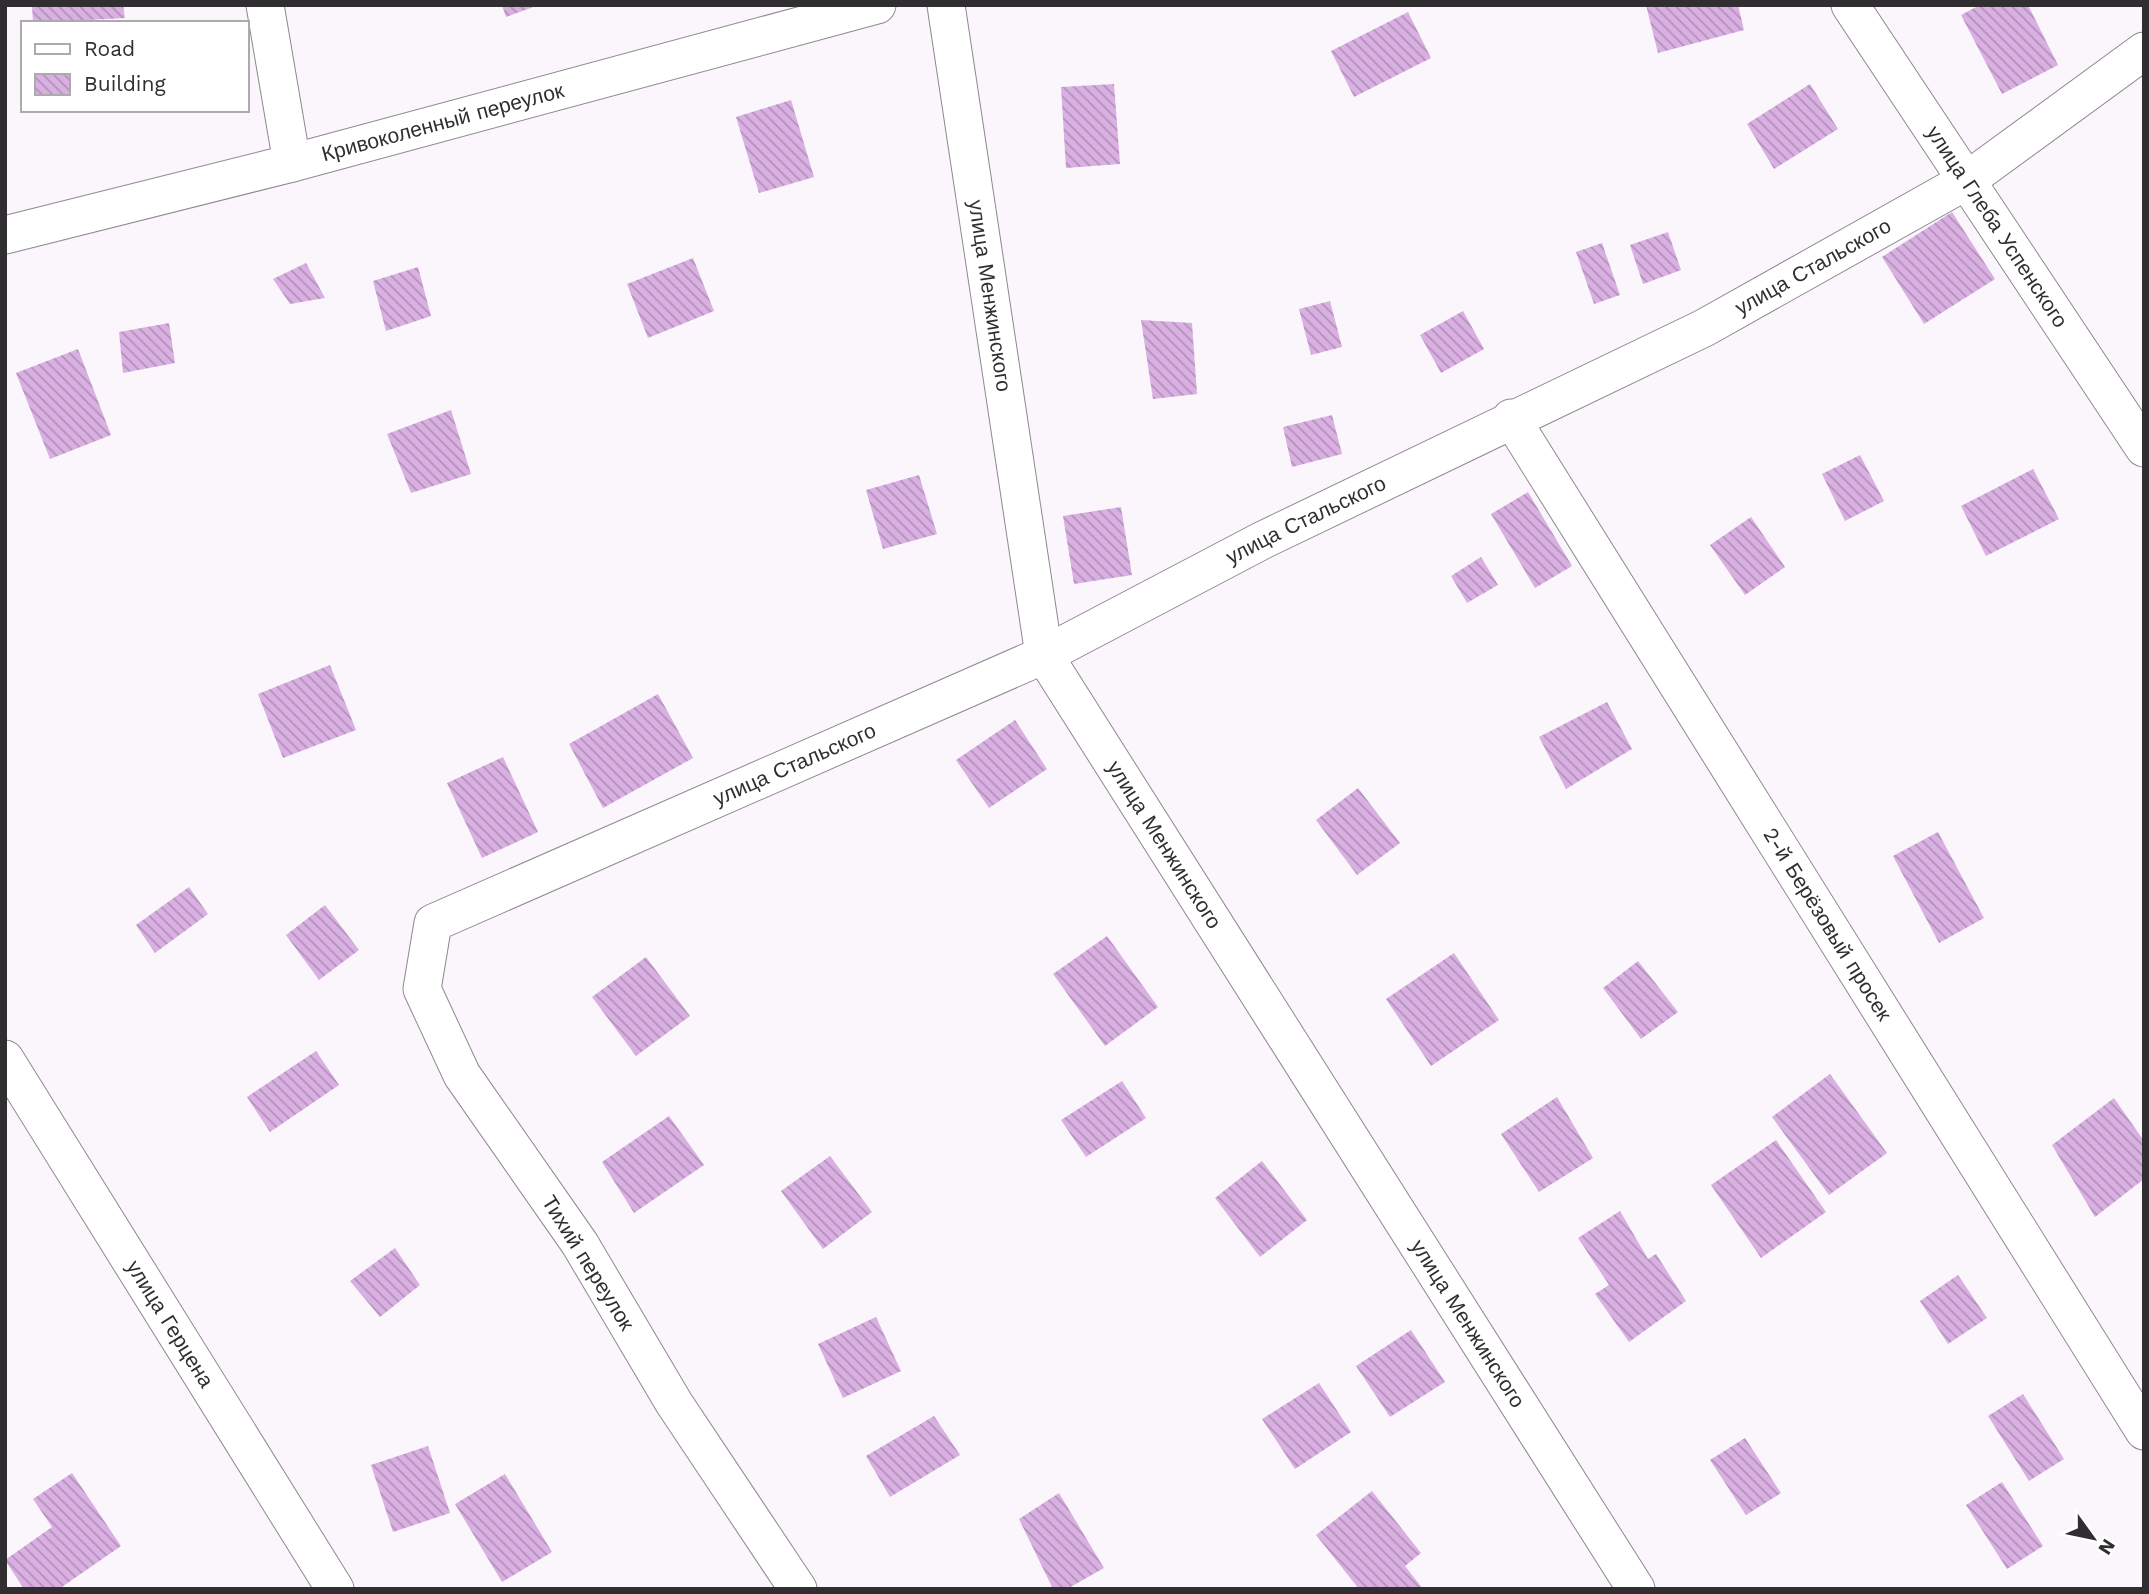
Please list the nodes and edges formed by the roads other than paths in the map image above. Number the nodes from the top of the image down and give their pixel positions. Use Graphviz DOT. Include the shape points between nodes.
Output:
graph roads {
  1 [pos="265,5"];
  2 [pos="877,5"];
  3 [pos="946,5"];
  4 [pos="1850,5"];
  5 [pos="2144,51"];
  6 [pos="292,163"];
  7 [pos="1966,181"];
  8 [pos="5,235"];
  9 [pos="1511,418"];
  10 [pos="2144,448"];
  11 [pos="1044,655"];
  12 [pos="433,923"];
  13 [pos="5,1059"];
  14 [pos="2144,1431"];
  15 [pos="335,1589"];
  16 [pos="798,1589"];
  17 [pos="1636,1589"];
  1 -- 6 [label="street"];
  2 -- 6 [label="street, Кривоколенный переулок"];
  3 -- 11 [label="street, улица Менжинского"];
  4 -- 7 [label="street, улица Глеба Успенского"];
  5 -- 7 [label="street, улица Стальского"];
  6 -- 8 [label="street, Кривоколенный переулок"];
  7 -- 9 [label="street, улица Стальского" via="1704,328"];
  7 -- 10 [label="street, улица Глеба Успенского"];
  9 -- 11 [label="street, улица Стальского"];
  9 -- 14 [label="street, 2-й Берёзовый просек"];
  11 -- 12 [label="street, улица Стальского"];
  11 -- 17 [label="street, улица Менжинского"];
  12 -- 16 [label="street, Тихий переулок" via="422,989 462,1075 580,1244 674,1404"];
  13 -- 15 [label="street, улица Герцена"];
}
